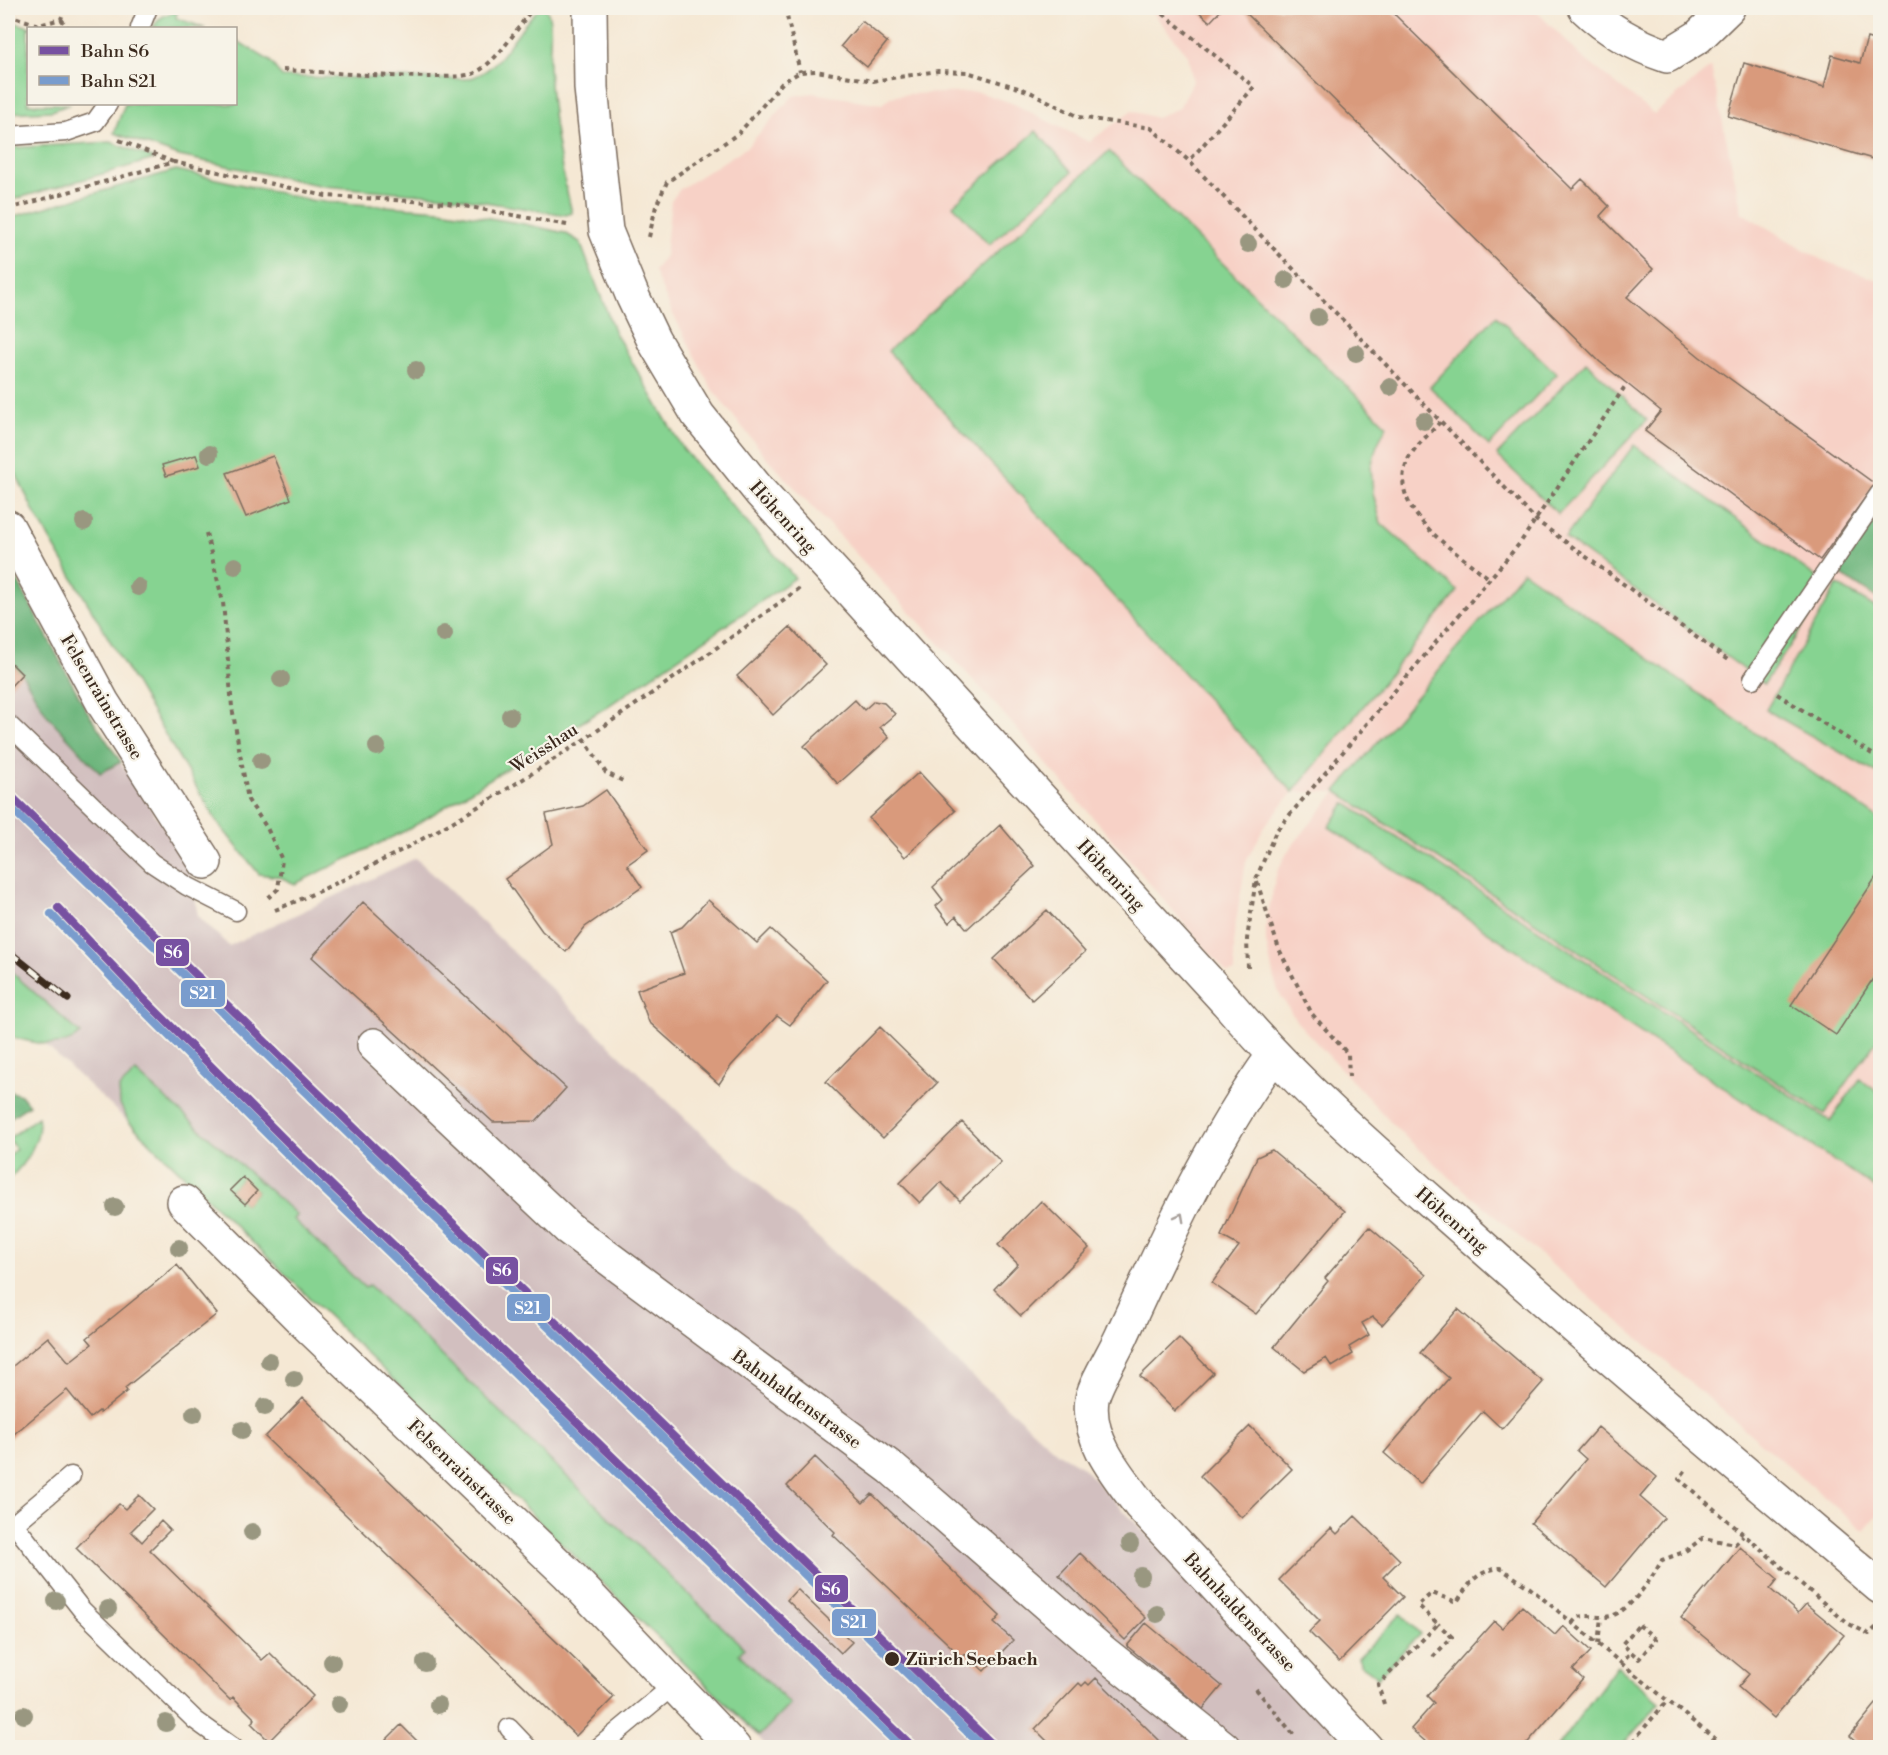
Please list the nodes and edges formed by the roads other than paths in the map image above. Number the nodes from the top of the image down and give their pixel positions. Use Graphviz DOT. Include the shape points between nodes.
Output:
graph roads {
  1 [pos="148,8"];
  2 [pos="590,8"];
  3 [pos="1585,8"];
  4 [pos="1728,8"];
  5 [pos="140,27"];
  6 [pos="107,105"];
  7 [pos="8,136"];
  8 [pos="1881,492"];
  9 [pos="8,527"];
  10 [pos="1753,679"];
  11 [pos="8,724"];
  12 [pos="205,862"];
  13 [pos="236,911"];
  14 [pos="374,1045"];
  15 [pos="1273,1056"];
  16 [pos="184,1202"];
  17 [pos="71,1476"];
  18 [pos="1881,1587"];
  19 [pos="675,1685"];
  20 [pos="509,1728"];
  21 [pos="234,1748"];
  22 [pos="528,1748"];
  23 [pos="598,1748"];
  24 [pos="734,1748"];
  25 [pos="1224,1748"];
  26 [pos="1366,1748"];
  1 -- 5 [label="lane"];
  2 -- 15 [label="street, Höhenring" via="591,88 606,231 654,341 699,415 759,492"];
  3 -- 4 [label="street" via="1601,24 1637,46 1667,56 1698,37"];
  6 -- 7 [label="lane" via="95,122 66,132"];
  8 -- 10 [label="lane"];
  9 -- 12 [label="street, Felsenrainstrasse" via="103,703"];
  11 -- 13 [label="lane" via="152,863"];
  14 -- 25 [label="street, Bahnhaldenstrasse" via="568,1228 891,1468 1103,1652"];
  15 -- 18 [label="street, Höhenring" via="1326,1109 1576,1329"];
  26 -- 15 [label="street, Bahnhaldenstrasse, one-way" via="1140,1505 1110,1466 1094,1428 1092,1399 1152,1269 1247,1091"];
  16 -- 19 [label="street, Felsenrainstrasse" via="568,1574"];
  17 -- 21 [label="lane" via="14,1524 82,1610 195,1720"];
  19 -- 23 [label="lane"];
  19 -- 24 [label="street, Felsenrainstrasse"];
  20 -- 22 [label="lane"];
}
